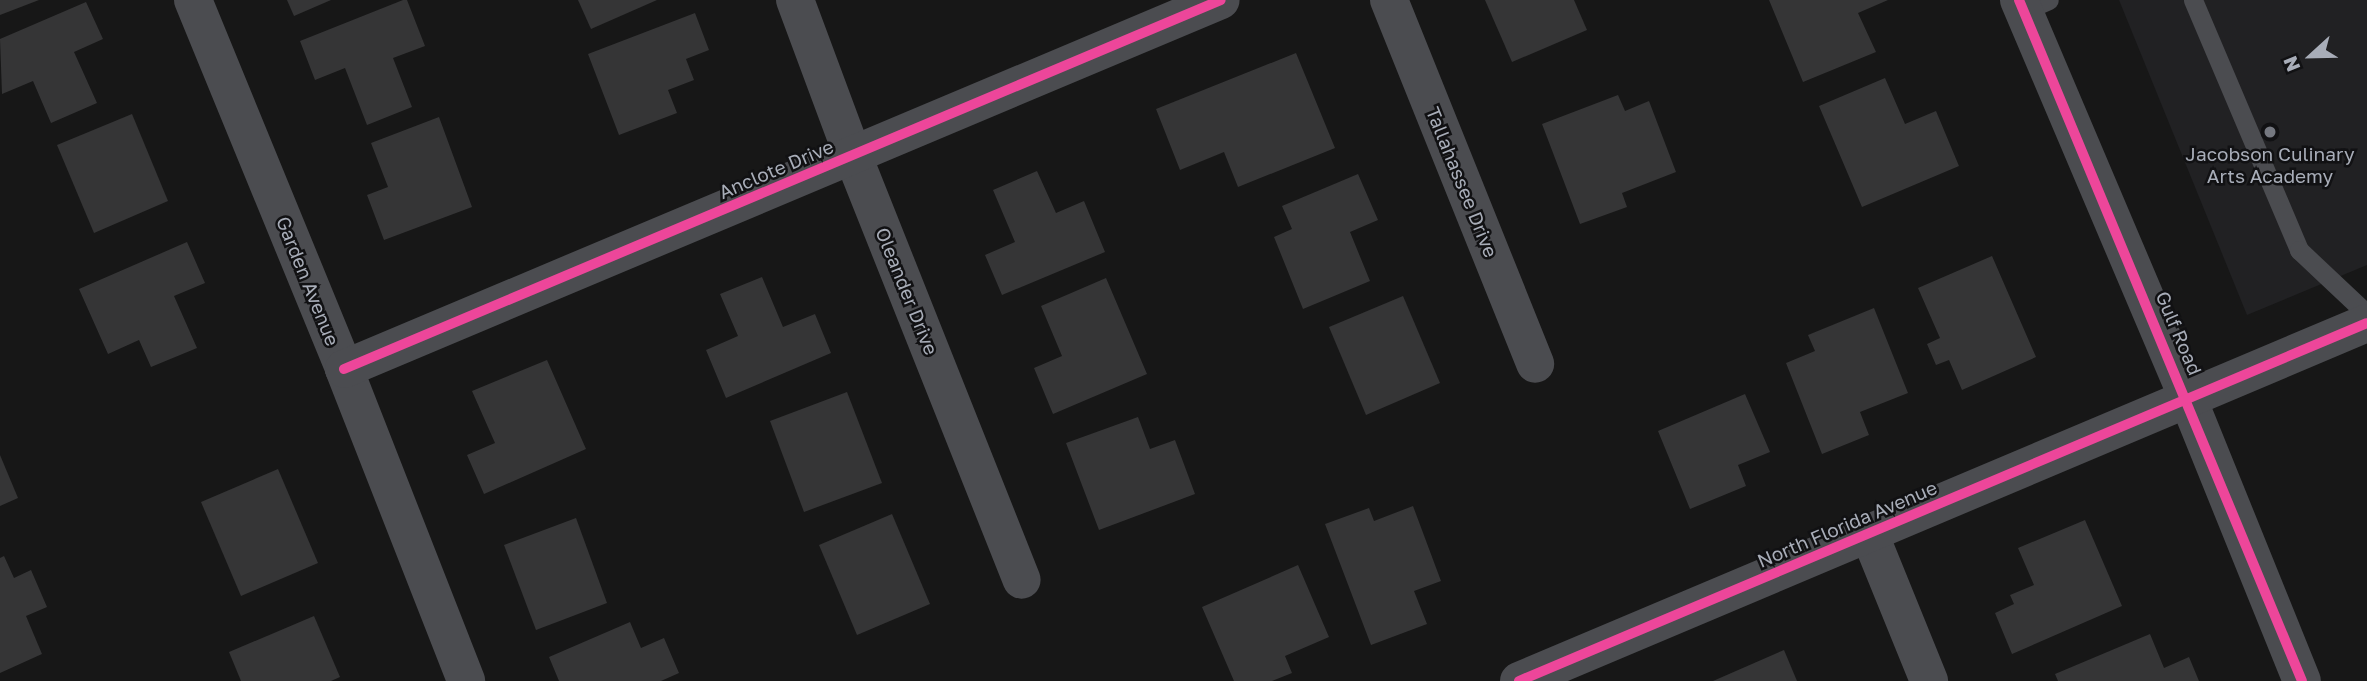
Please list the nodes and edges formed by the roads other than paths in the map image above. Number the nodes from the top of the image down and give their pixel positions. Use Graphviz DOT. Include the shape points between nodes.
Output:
graph roads {
  1 [pos="193,0"];
  2 [pos="795,0"];
  3 [pos="1221,0"];
  4 [pos="1389,0"];
  5 [pos="2193,0"];
  6 [pos="2031,4"];
  7 [pos="853,156"];
  8 [pos="2367,314"];
  9 [pos="2367,323"];
  10 [pos="1535,364"];
  11 [pos="344,369"];
  12 [pos="2188,399"];
  13 [pos="1869,533"];
  14 [pos="1022,580"];
  15 [pos="466,681"];
  16 [pos="1519,681"];
  17 [pos="1929,681"];
  18 [pos="2302,681"];
  1 -- 11 [label="street, Garden Avenue"];
  2 -- 7 [label="street, Oleander Drive"];
  3 -- 7 [label="street, Anclote Drive"];
  4 -- 10 [label="street, Tallahassee Drive"];
  5 -- 8 [label="lane" via="2299,250"];
  6 -- 12 [label="street, Gulf Road"];
  7 -- 11 [label="street, Anclote Drive"];
  7 -- 14 [label="street, Oleander Drive"];
  9 -- 12 [label="street, North Florida Avenue"];
  11 -- 15 [label="street, Garden Avenue"];
  12 -- 13 [label="street, North Florida Avenue"];
  12 -- 18 [label="street, Gulf Road"];
  13 -- 16 [label="street, North Florida Avenue"];
  13 -- 17 [label="street"];
}
